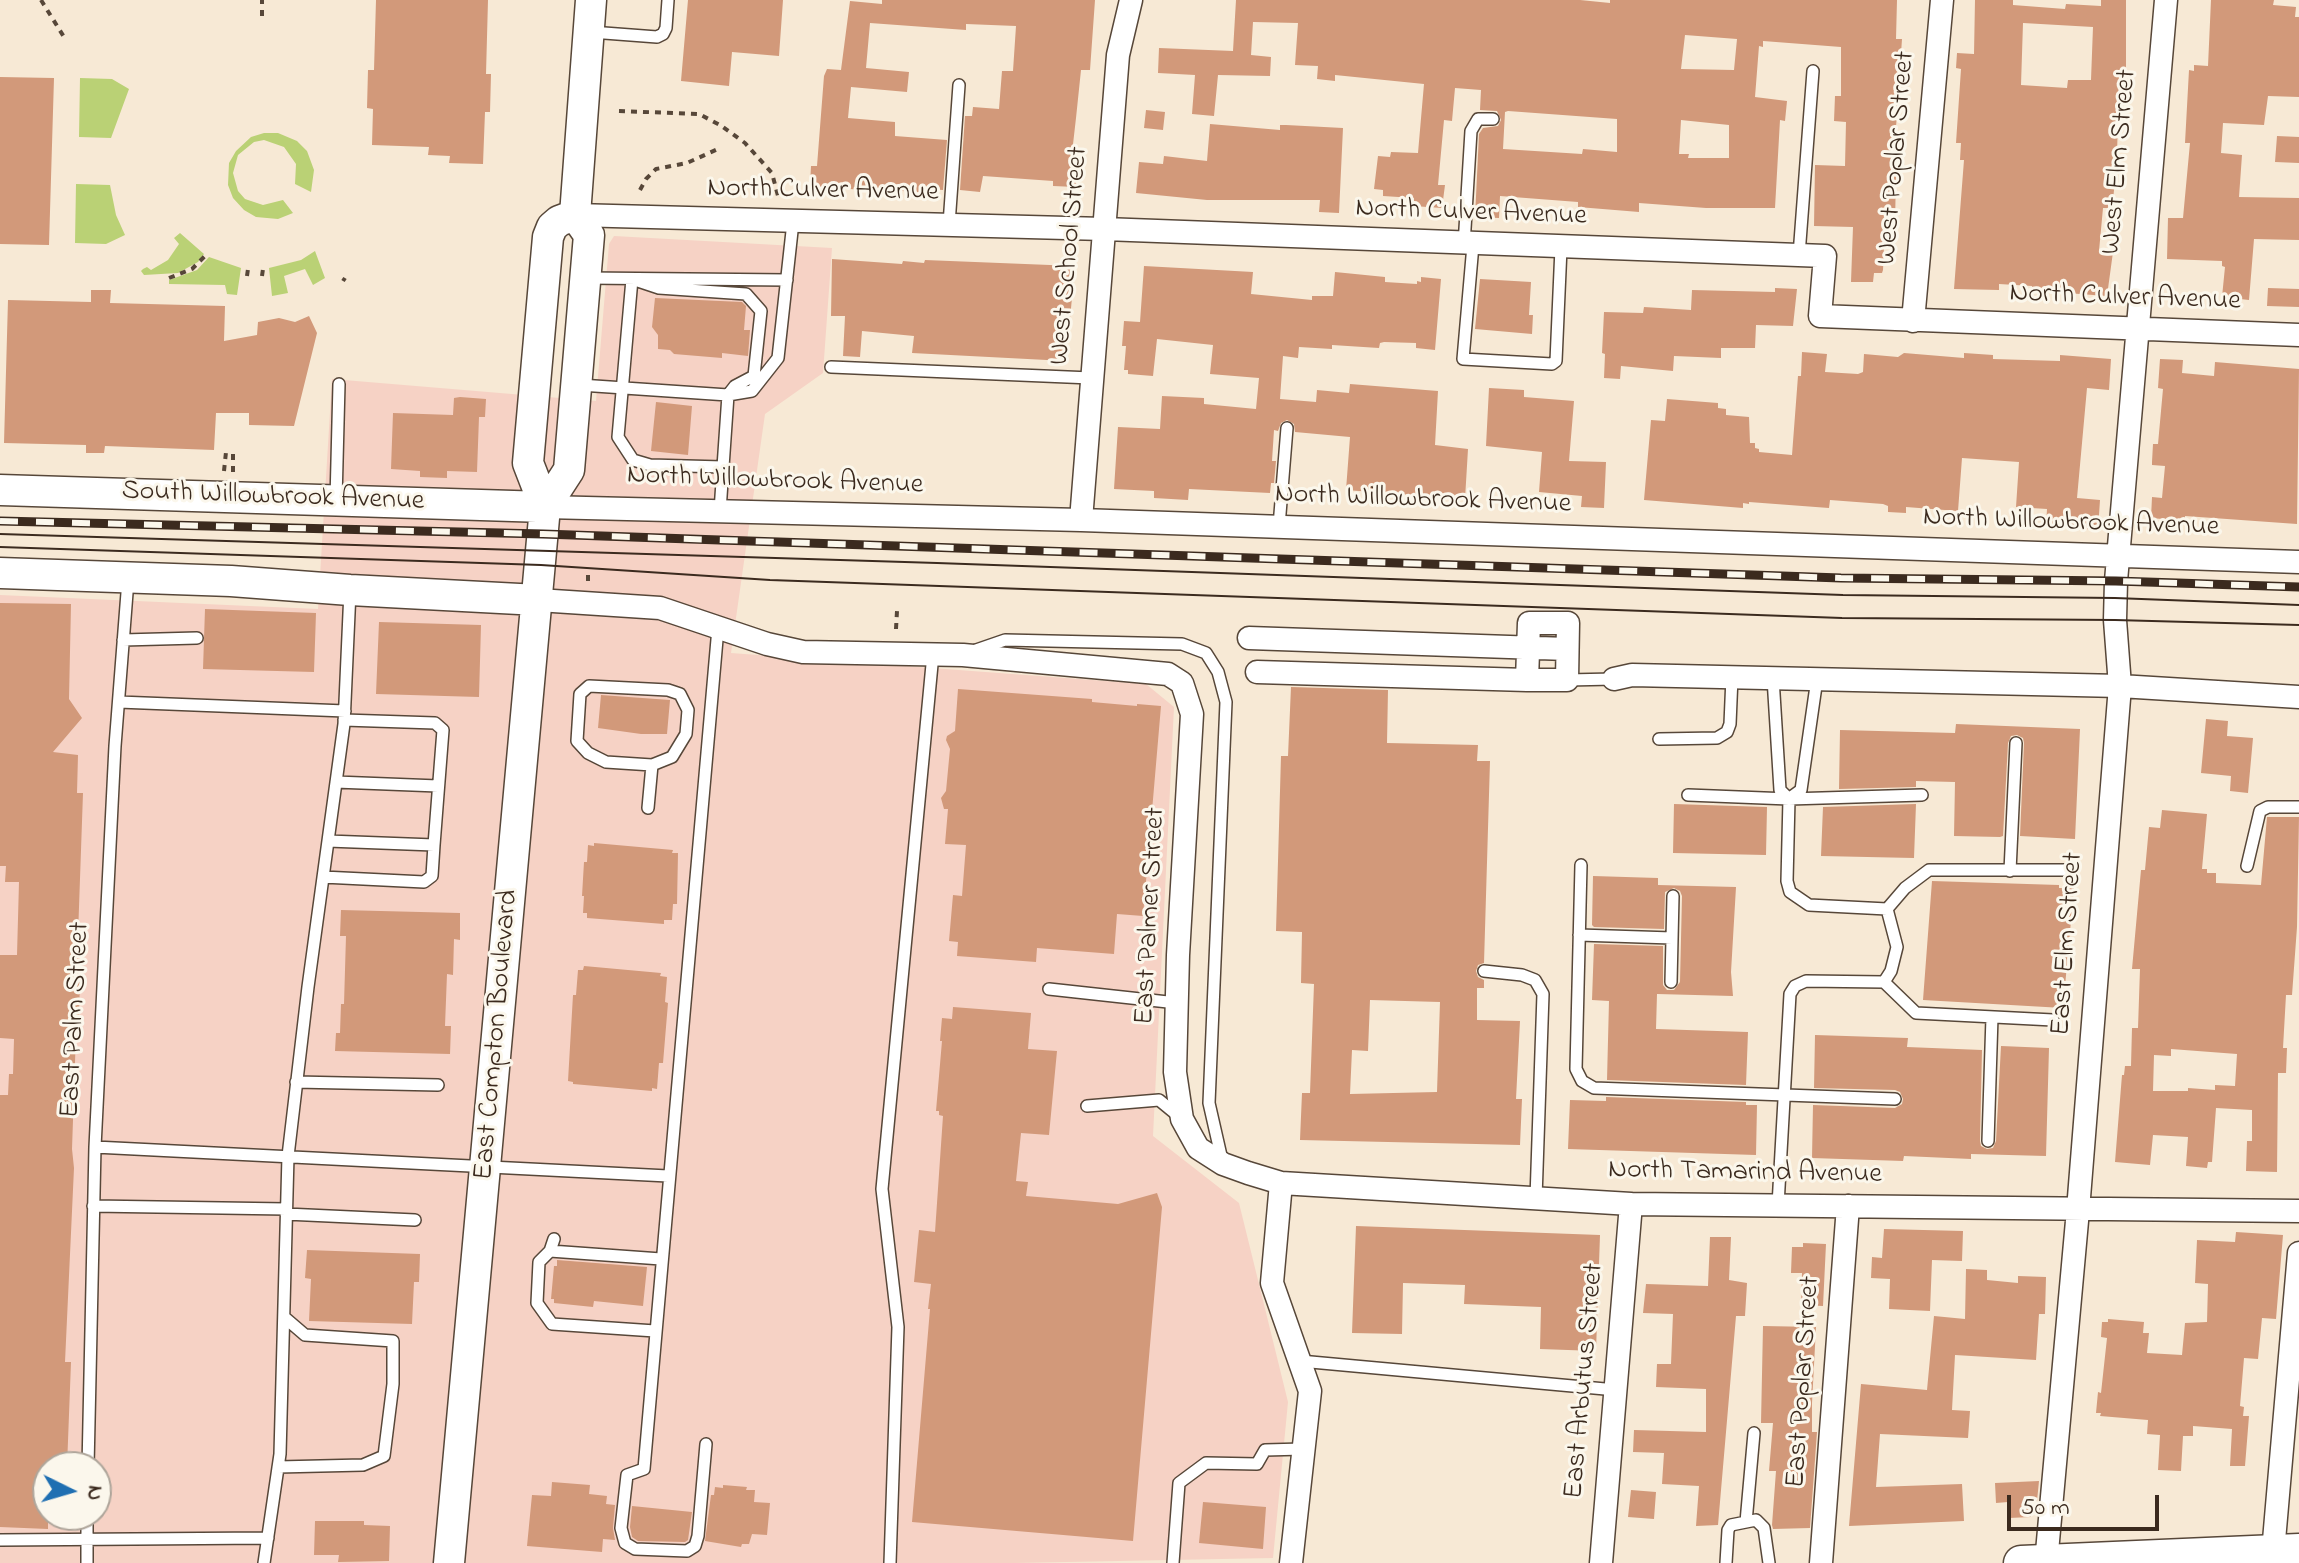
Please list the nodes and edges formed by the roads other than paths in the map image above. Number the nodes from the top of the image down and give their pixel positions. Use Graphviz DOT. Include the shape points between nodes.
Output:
graph roads {
  1 [pos="591,0"];
  2 [pos="668,0"];
  3 [pos="1131,0"];
  4 [pos="1942,0"];
  5 [pos="2166,0"];
  6 [pos="589,31"];
  7 [pos="1813,71"];
  8 [pos="959,85"];
  9 [pos="1493,119"];
  10 [pos="575,215"];
  11 [pos="793,222"];
  12 [pos="949,224"];
  13 [pos="1104,229"];
  14 [pos="1469,245"];
  15 [pos="1561,248"];
  16 [pos="1799,255"];
  17 [pos="586,278"];
  18 [pos="632,279"];
  19 [pos="787,280"];
  20 [pos="1913,321"];
  21 [pos="2136,330"];
  22 [pos="2299,335"];
  23 [pos="831,367"];
  24 [pos="1091,378"];
  25 [pos="339,384"];
  26 [pos="577,385"];
  27 [pos="622,388"];
  28 [pos="728,395"];
  29 [pos="1287,428"];
  30 [pos="723,467"];
  31 [pos="0,490"];
  32 [pos="336,500"];
  33 [pos="545,507"];
  34 [pos="720,511"];
  35 [pos="1081,520"];
  36 [pos="1279,526"];
  37 [pos="2118,555"];
  38 [pos="2299,562"];
  39 [pos="0,573"];
  40 [pos="128,576"];
  41 [pos="350,590"];
  42 [pos="538,600"];
  43 [pos="718,628"];
  44 [pos="197,638"];
  45 [pos="1249,638"];
  46 [pos="123,640"];
  47 [pos="1528,648"];
  48 [pos="933,654"];
  49 [pos="963,655"];
  50 [pos="1257,672"];
  51 [pos="1732,677"];
  52 [pos="1773,678"];
  53 [pos="1614,679"];
  54 [pos="1817,679"];
  55 [pos="1527,680"];
  56 [pos="1567,680"];
  57 [pos="2120,686"];
  58 [pos="2299,697"];
  59 [pos="119,702"];
  60 [pos="344,716"];
  61 [pos="1659,739"];
  62 [pos="2016,743"];
  63 [pos="652,765"];
  64 [pos="336,782"];
  65 [pos="438,786"];
  66 [pos="1688,795"];
  67 [pos="1922,795"];
  68 [pos="1789,799"];
  69 [pos="2299,807"];
  70 [pos="648,808"];
  71 [pos="328,841"];
  72 [pos="434,845"];
  73 [pos="1581,865"];
  74 [pos="2247,866"];
  75 [pos="2069,870"];
  76 [pos="2010,871"];
  77 [pos="323,877"];
  78 [pos="1673,896"];
  79 [pos="1887,909"];
  80 [pos="1579,935"];
  81 [pos="1672,938"];
  82 [pos="1484,971"];
  83 [pos="1671,982"];
  84 [pos="1884,982"];
  85 [pos="1049,989"];
  86 [pos="1177,1003"];
  87 [pos="1992,1017"];
  88 [pos="2053,1020"];
  89 [pos="296,1082"];
  90 [pos="438,1085"];
  91 [pos="1783,1094"];
  92 [pos="1895,1099"];
  93 [pos="1087,1106"];
  94 [pos="1182,1119"];
  95 [pos="1988,1141"];
  96 [pos="95,1147"];
  97 [pos="1198,1148"];
  98 [pos="288,1156"];
  99 [pos="1223,1164"];
  100 [pos="487,1165"];
  101 [pos="668,1176"];
  102 [pos="1281,1183"];
  103 [pos="1536,1198"];
  104 [pos="1631,1204"];
  105 [pos="1778,1205"];
  106 [pos="93,1206"];
  107 [pos="1848,1206"];
  108 [pos="2078,1210"];
  109 [pos="286,1211"];
  110 [pos="2299,1211"];
  111 [pos="415,1220"];
  112 [pos="2299,1253"];
  113 [pos="661,1259"];
  114 [pos="284,1317"];
  115 [pos="655,1331"];
  116 [pos="1299,1361"];
  117 [pos="1616,1390"];
  118 [pos="1754,1433"];
  119 [pos="706,1444"];
  120 [pos="1303,1449"];
  121 [pos="88,1451"];
  122 [pos="278,1467"];
  123 [pos="1746,1522"];
  124 [pos="87,1531"];
  125 [pos="268,1538"];
  126 [pos="0,1540"];
  127 [pos="87,1541"];
  128 [pos="2286,1551"];
  129 [pos="87,1563"];
  130 [pos="264,1563"];
  131 [pos="449,1563"];
  132 [pos="890,1563"];
  133 [pos="1173,1563"];
  134 [pos="1291,1563"];
  135 [pos="1601,1563"];
  136 [pos="1726,1563"];
  137 [pos="1769,1563"];
  138 [pos="1821,1563"];
  139 [pos="2038,1563"];
  1 -- 6 [label="main road"];
  2 -- 6 [label="lane" via="666,28 657,37"];
  3 -- 13 [label="street, West School Street" via="1118,55"];
  4 -- 20 [label="street, West Poplar Street"];
  5 -- 21 [label="street, West Elm Street"];
  6 -- 10 [label="main road"];
  7 -- 16 [label="lane"];
  8 -- 12 [label="lane"];
  9 -- 14 [label="lane" via="1478,119 1471,131"];
  10 -- 11 [label="street, North Culver Avenue"];
  10 -- 17 [label="main road" via="589,235"];
  10 -- 33 [label="main road" via="559,221 548,237 528,463"];
  11 -- 12 [label="street, North Culver Avenue"];
  11 -- 19 [label="lane"];
  12 -- 13 [label="street, North Culver Avenue"];
  13 -- 14 [label="street, North Culver Avenue"];
  13 -- 24 [label="street, West School Street"];
  14 -- 15 [label="street, North Culver Avenue"];
  14 -- 15 [label="lane" via="1463,359 1552,364"];
  15 -- 16 [label="street, North Culver Avenue"];
  16 -- 20 [label="street, North Culver Avenue" via="1825,256 1820,316"];
  17 -- 18 [label="lane"];
  17 -- 26 [label="main road"];
  18 -- 19 [label="lane"];
  18 -- 27 [label="lane"];
  18 -- 28 [label="lane" via="659,288 746,294 761,311 754,376"];
  19 -- 28 [label="lane" via="778,358 752,391"];
  20 -- 21 [label="street, North Culver Avenue"];
  21 -- 22 [label="street, North Culver Avenue"];
  21 -- 37 [label="street, East Elm Street"];
  23 -- 24 [label="lane"];
  24 -- 35 [label="street, West School Street"];
  25 -- 32 [label="lane"];
  26 -- 27 [label="lane"];
  26 -- 33 [label="main road" via="569,470"];
  27 -- 28 [label="lane"];
  27 -- 30 [label="lane" via="618,437 633,460"];
  28 -- 30 [label="lane"];
  29 -- 36 [label="lane"];
  30 -- 34 [label="lane"];
  31 -- 32 [label="main road, South Willowbrook Avenue"];
  32 -- 33 [label="main road, South Willowbrook Avenue"];
  33 -- 34 [label="street, North Willowbrook Avenue"];
  33 -- 42 [label="main road, East Compton Boulevard"];
  34 -- 35 [label="street, North Willowbrook Avenue"];
  35 -- 36 [label="street, North Willowbrook Avenue"];
  36 -- 37 [label="street, North Willowbrook Avenue"];
  37 -- 38 [label="street, North Willowbrook Avenue"];
  37 -- 57 [label="street, East Elm Street"];
  39 -- 40 [label="main road"];
  40 -- 41 [label="main road"];
  40 -- 46 [label="lane, East Palm Street"];
  41 -- 42 [label="main road"];
  41 -- 60 [label="lane"];
  42 -- 43 [label="street" via="660,608"];
  42 -- 100 [label="main road, East Compton Boulevard"];
  43 -- 48 [label="street" via="803,652"];
  43 -- 101 [label="lane"];
  44 -- 46 [label="lane"];
  45 -- 47 [label="street"];
  46 -- 59 [label="lane, East Palm Street"];
  47 -- 55 [label="street"];
  47 -- 56 [label="street" via="1529,623 1568,623"];
  48 -- 49 [label="street"];
  48 -- 132 [label="lane" via="882,1189 898,1327"];
  49 -- 86 [label="street, East Palmer Street" via="1168,674 1182,683 1192,714"];
  49 -- 99 [label="lane" via="1005,640 1182,644 1206,653 1218,672 1226,702 1226,734 1209,1103"];
  50 -- 55 [label="street"];
  51 -- 52 [label="street"];
  51 -- 53 [label="street"];
  51 -- 61 [label="lane" via="1727,732 1717,738"];
  52 -- 54 [label="street"];
  52 -- 68 [label="lane" via="1780,790"];
  53 -- 56 [label="lane"];
  54 -- 57 [label="street"];
  54 -- 68 [label="lane" via="1801,790"];
  55 -- 56 [label="street"];
  57 -- 58 [label="street"];
  57 -- 108 [label="street, East Elm Street"];
  59 -- 60 [label="lane"];
  59 -- 96 [label="lane, East Palm Street"];
  60 -- 64 [label="lane"];
  60 -- 65 [label="lane" via="435,723 443,730"];
  62 -- 76 [label="lane"];
  63 -- 63 [label="lane" via="672,757 686,734 688,710 680,694 589,686 580,694 577,741 588,753 606,762"];
  63 -- 70 [label="lane"];
  64 -- 65 [label="lane"];
  64 -- 71 [label="lane"];
  65 -- 72 [label="lane"];
  66 -- 68 [label="lane"];
  67 -- 68 [label="lane"];
  68 -- 79 [label="lane" via="1790,892 1809,905"];
  69 -- 74 [label="lane" via="2260,811"];
  71 -- 72 [label="lane"];
  71 -- 77 [label="lane"];
  72 -- 77 [label="lane" via="432,876 424,882"];
  73 -- 80 [label="lane"];
  75 -- 76 [label="lane"];
  76 -- 79 [label="lane" via="1929,870"];
  77 -- 89 [label="lane"];
  78 -- 81 [label="lane"];
  79 -- 84 [label="lane" via="1897,947"];
  80 -- 81 [label="lane"];
  80 -- 91 [label="lane" via="1576,1069 1582,1081 1594,1088"];
  81 -- 83 [label="lane"];
  82 -- 103 [label="lane" via="1535,980 1543,994"];
  84 -- 87 [label="lane" via="1916,1013"];
  84 -- 91 [label="lane" via="1806,981 1795,986 1787,1003"];
  85 -- 86 [label="lane"];
  86 -- 94 [label="street, East Palmer Street" via="1175,1072"];
  87 -- 88 [label="lane"];
  87 -- 95 [label="lane"];
  89 -- 90 [label="lane"];
  89 -- 98 [label="lane"];
  91 -- 92 [label="lane"];
  91 -- 105 [label="lane"];
  93 -- 94 [label="lane" via="1159,1100"];
  94 -- 97 [label="street, East Palmer Street"];
  96 -- 98 [label="lane"];
  96 -- 106 [label="lane, East Palm Street"];
  97 -- 99 [label="street, North Tamarind Avenue"];
  98 -- 100 [label="lane"];
  98 -- 109 [label="lane"];
  99 -- 102 [label="street, North Tamarind Avenue"];
  100 -- 101 [label="lane"];
  100 -- 131 [label="main road, East Compton Boulevard"];
  101 -- 113 [label="lane"];
  102 -- 103 [label="street, North Tamarind Avenue"];
  102 -- 116 [label="street" via="1272,1283"];
  103 -- 104 [label="street, North Tamarind Avenue"];
  104 -- 105 [label="street, North Tamarind Avenue"];
  104 -- 117 [label="street, East Arbutus Street"];
  105 -- 107 [label="street, North Tamarind Avenue"];
  106 -- 109 [label="lane"];
  106 -- 121 [label="lane, East Palm Street"];
  107 -- 108 [label="street, North Tamarind Avenue"];
  107 -- 138 [label="street, East Poplar Street"];
  108 -- 110 [label="street, North Tamarind Avenue"];
  108 -- 139 [label="street, East Elm Street"];
  109 -- 111 [label="lane"];
  109 -- 114 [label="lane"];
  112 -- 128 [label="street"];
  113 -- 115 [label="lane"];
  113 -- 115 [label="lane" via="552,1245 539,1262 537,1303 552,1324"];
  114 -- 122 [label="lane"];
  114 -- 122 [label="lane" via="305,1335 393,1341 393,1384 384,1456 363,1465"];
  115 -- 119 [label="lane" via="644,1469 627,1475 621,1528 625,1543 635,1549 687,1551 695,1546"];
  116 -- 117 [label="lane"];
  116 -- 120 [label="street" via="1310,1391"];
  117 -- 135 [label="street, East Arbutus Street"];
  118 -- 123 [label="lane"];
  120 -- 133 [label="lane" via="1265,1450 1257,1464 1206,1463 1179,1483"];
  120 -- 134 [label="street"];
  122 -- 125 [label="lane"];
  123 -- 136 [label="lane" via="1728,1530"];
  123 -- 137 [label="lane" via="1756,1520 1764,1528"];
  124 -- 127 [label="lane"];
  125 -- 127 [label="lane"];
  125 -- 130 [label="lane"];
  126 -- 127 [label="lane"];
  127 -- 129 [label="lane"];
  128 -- 139 [label="main road"];
}
